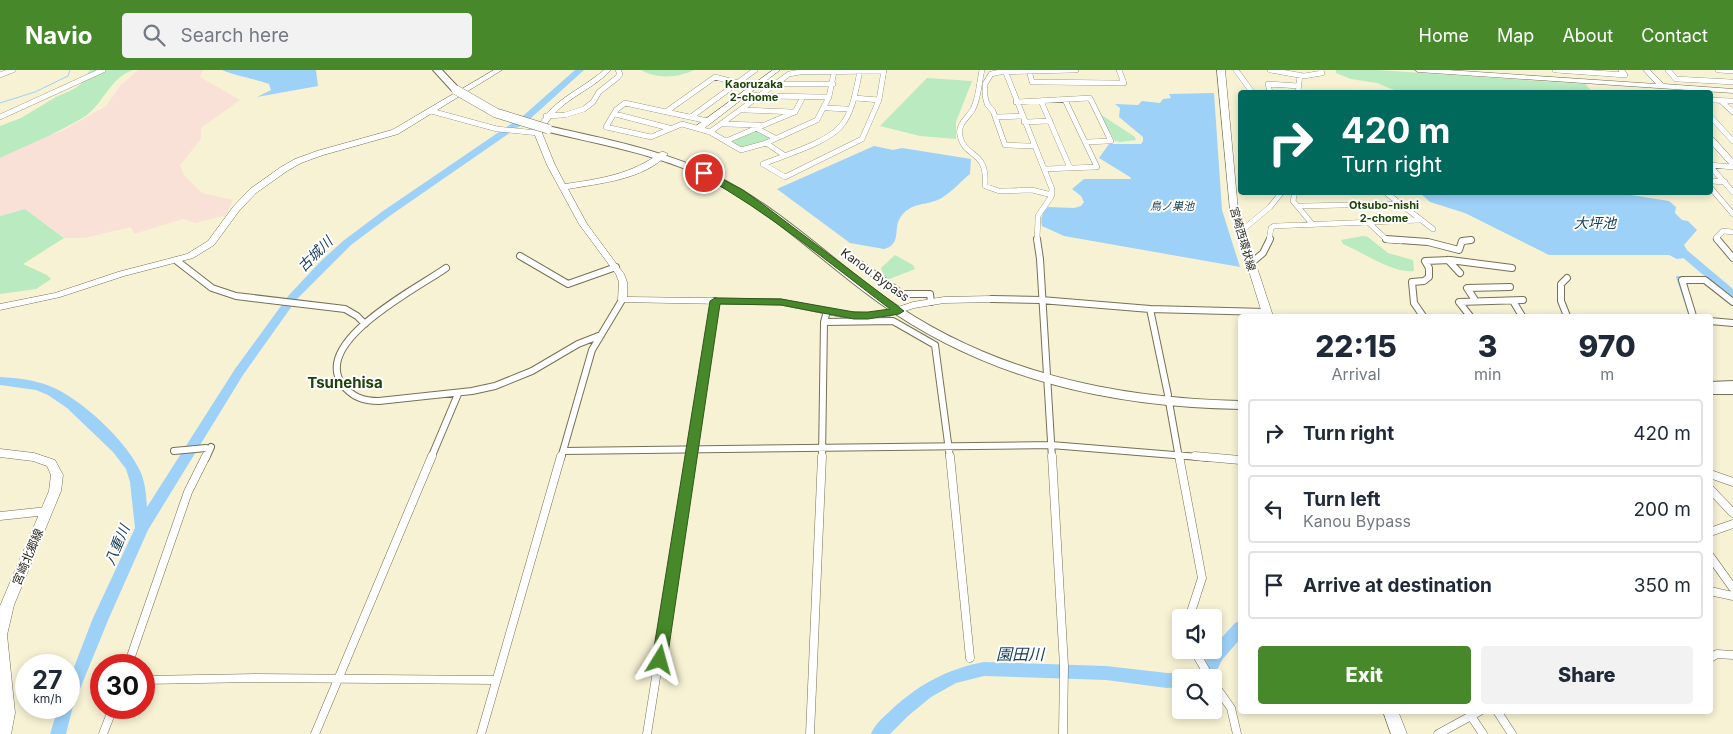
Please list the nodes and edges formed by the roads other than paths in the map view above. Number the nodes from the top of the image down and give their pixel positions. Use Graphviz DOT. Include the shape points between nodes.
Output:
graph roads {
  1 [pos="13,70"];
  2 [pos="103,70"];
  3 [pos="437,70"];
  4 [pos="443,70"];
  5 [pos="499,70"];
  6 [pos="608,70"];
  7 [pos="618,70"];
  8 [pos="755,70"];
  9 [pos="777,70"];
  10 [pos="884,70"];
  11 [pos="982,70"];
  12 [pos="1029,70"];
  13 [pos="1076,70"];
  14 [pos="1119,70"];
  15 [pos="1221,70"];
  16 [pos="1236,70"];
  17 [pos="1270,70"];
  18 [pos="1321,70"];
  19 [pos="1418,70"];
  20 [pos="1555,70"];
  21 [pos="1621,70"];
  22 [pos="1646,70"];
  23 [pos="1668,70"];
  24 [pos="1718,70"];
  25 [pos="860,71"];
  26 [pos="1449,71"];
  27 [pos="1733,71"];
  28 [pos="834,72"];
  29 [pos="1006,73"];
  30 [pos="0,75"];
  31 [pos="1300,75"];
  32 [pos="736,82"];
  33 [pos="1733,82"];
  34 [pos="775,84"];
  35 [pos="833,84"];
  36 [pos="754,86"];
  37 [pos="1298,86"];
  38 [pos="1662,86"];
  39 [pos="459,89"];
  40 [pos="1251,90"];
  41 [pos="1270,90"];
  42 [pos="1298,90"];
  43 [pos="1666,90"];
  44 [pos="1733,91"];
  45 [pos="745,93"];
  46 [pos="759,96"];
  47 [pos="977,96"];
  48 [pos="985,96"];
  49 [pos="803,97"];
  50 [pos="830,97"];
  51 [pos="855,98"];
  52 [pos="879,100"];
  53 [pos="1065,100"];
  54 [pos="1713,100"];
  55 [pos="1041,101"];
  56 [pos="1722,101"];
  57 [pos="1733,101"];
  58 [pos="1016,102"];
  59 [pos="824,108"];
  60 [pos="849,109"];
  61 [pos="742,110"];
  62 [pos="431,111"];
  63 [pos="667,111"];
  64 [pos="795,112"];
  65 [pos="1733,112"];
  66 [pos="615,114"];
  67 [pos="0,116"];
  68 [pos="1022,116"];
  69 [pos="690,117"];
  70 [pos="995,117"];
  71 [pos="1713,120"];
  72 [pos="708,121"];
  73 [pos="1050,121"];
  74 [pos="1024,122"];
  75 [pos="722,124"];
  76 [pos="763,125"];
  77 [pos="545,126"];
  78 [pos="670,128"];
  79 [pos="699,128"];
  80 [pos="756,128"];
  81 [pos="710,132"];
  82 [pos="775,138"];
  83 [pos="726,141"];
  84 [pos="1733,141"];
  85 [pos="1085,142"];
  86 [pos="1713,142"];
  87 [pos="766,143"];
  88 [pos="1034,146"];
  89 [pos="662,155"];
  90 [pos="784,155"];
  91 [pos="1733,165"];
  92 [pos="1713,166"];
  93 [pos="1070,168"];
  94 [pos="1044,169"];
  95 [pos="1713,169"];
  96 [pos="1713,182"];
  97 [pos="1725,182"];
  98 [pos="564,187"];
  99 [pos="1713,191"];
  100 [pos="1733,192"];
  101 [pos="1052,195"];
  102 [pos="1280,195"];
  103 [pos="1294,195"];
  104 [pos="1389,195"];
  105 [pos="1400,204"];
  106 [pos="1298,206"];
  107 [pos="1733,214"];
  108 [pos="1421,220"];
  109 [pos="1368,222"];
  110 [pos="1313,225"];
  111 [pos="1433,229"];
  112 [pos="1240,232"];
  113 [pos="1733,232"];
  114 [pos="1471,240"];
  115 [pos="520,256"];
  116 [pos="1733,258"];
  117 [pos="1448,260"];
  118 [pos="177,261"];
  119 [pos="860,264"];
  120 [pos="1250,264"];
  121 [pos="616,267"];
  122 [pos="446,268"];
  123 [pos="1512,268"];
  124 [pos="1460,273"];
  125 [pos="1567,278"];
  126 [pos="1510,287"];
  127 [pos="992,299"];
  128 [pos="622,300"];
  129 [pos="1042,300"];
  130 [pos="1476,300"];
  131 [pos="1522,300"];
  132 [pos="715,301"];
  133 [pos="1513,301"];
  134 [pos="931,302"];
  135 [pos="1733,302"];
  136 [pos="0,307"];
  137 [pos="903,309"];
  138 [pos="1150,309"];
  139 [pos="827,311"];
  140 [pos="1267,314"];
  141 [pos="1422,314"];
  142 [pos="1468,314"];
  143 [pos="1521,314"];
  144 [pos="1566,314"];
  145 [pos="1692,314"];
  146 [pos="1713,321"];
  147 [pos="824,322"];
  148 [pos="1733,323"];
  149 [pos="365,324"];
  150 [pos="601,335"];
  151 [pos="939,341"];
  152 [pos="1046,376"];
  153 [pos="1733,378"];
  154 [pos="1713,379"];
  155 [pos="1733,385"];
  156 [pos="1713,386"];
  157 [pos="1733,391"];
  158 [pos="1713,392"];
  159 [pos="458,394"];
  160 [pos="1238,398"];
  161 [pos="1168,399"];
  162 [pos="1238,405"];
  163 [pos="1051,445"];
  164 [pos="949,447"];
  165 [pos="822,448"];
  166 [pos="692,449"];
  167 [pos="174,451"];
  168 [pos="563,451"];
  169 [pos="0,453"];
  170 [pos="1180,455"];
  171 [pos="1238,460"];
  172 [pos="1713,475"];
  173 [pos="1733,482"];
  174 [pos="1713,492"];
  175 [pos="47,511"];
  176 [pos="1733,512"];
  177 [pos="0,516"];
  178 [pos="1732,527"];
  179 [pos="1713,531"];
  180 [pos="1713,560"];
  181 [pos="1733,588"];
  182 [pos="1713,592"];
  183 [pos="1733,596"];
  184 [pos="4,605"];
  185 [pos="1192,609"];
  186 [pos="132,654"];
  187 [pos="1733,655"];
  188 [pos="1713,656"];
  189 [pos="970,658"];
  190 [pos="155,680"];
  191 [pos="336,680"];
  192 [pos="496,680"];
  193 [pos="1222,695"];
  194 [pos="1391,714"];
  195 [pos="1476,714"];
  196 [pos="1499,714"];
  197 [pos="109,719"];
  198 [pos="3,734"];
  199 [pos="103,734"];
  200 [pos="315,734"];
  201 [pos="481,734"];
  202 [pos="647,734"];
  203 [pos="810,734"];
  204 [pos="1063,734"];
  205 [pos="1237,734"];
  206 [pos="1399,734"];
  207 [pos="1438,734"];
  208 [pos="1483,734"];
  209 [pos="1512,734"];
  1 -- 30 [label="street"];
  2 -- 67 [label="street"];
  3 -- 39 [label="highway, Kanou Bypass"];
  4 -- 39 [label="highway, Kanou Bypass"];
  5 -- 62 [label="street"];
  6 -- 77 [label="street" via="553,109"];
  7 -- 77 [label="street" via="620,74 614,83 599,92 593,102"];
  8 -- 32 [label="street"];
  9 -- 36 [label="street"];
  10 -- 25 [label="street"];
  10 -- 52 [label="street"];
  11 -- 47 [label="street"];
  12 -- 13 [label="street"];
  12 -- 14 [label="street" via="1032,82 1124,83"];
  12 -- 29 [label="street"];
  15 -- 112 [label="main road, 宮崎西環状線" via="1234,210"];
  16 -- 40 [label="street"];
  17 -- 31 [label="street"];
  18 -- 31 [label="street" via="1321,75"];
  19 -- 26 [label="street"];
  20 -- 21 [label="street" via="1625,74"];
  22 -- 38 [label="street"];
  23 -- 33 [label="street" via="1676,79"];
  24 -- 27 [label="street"];
  25 -- 28 [label="street"];
  25 -- 51 [label="street"];
  26 -- 38 [label="street"];
  28 -- 34 [label="street" via="789,74"];
  28 -- 35 [label="street"];
  29 -- 48 [label="street" via="990,74 985,84"];
  29 -- 58 [label="street"];
  31 -- 37 [label="street"];
  32 -- 36 [label="street"];
  32 -- 63 [label="street" via="715,77"];
  32 -- 69 [label="street"];
  34 -- 35 [label="street"];
  34 -- 46 [label="street"];
  35 -- 50 [label="street"];
  36 -- 45 [label="street"];
  37 -- 41 [label="street" via="1268,84"];
  37 -- 42 [label="street"];
  38 -- 43 [label="street"];
  38 -- 44 [label="street"];
  39 -- 77 [label="highway, Kanou Bypass, bridge" via="496,113"];
  45 -- 46 [label="street"];
  45 -- 72 [label="street"];
  46 -- 49 [label="street"];
  46 -- 61 [label="street"];
  47 -- 48 [label="street"];
  47 -- 101 [label="street" via="972,110 961,121 960,137 965,146 978,155 988,173 985,186 999,191 1032,190"];
  48 -- 70 [label="street"];
  49 -- 50 [label="street"];
  49 -- 64 [label="street"];
  50 -- 59 [label="street"];
  51 -- 52 [label="street"];
  51 -- 60 [label="street"];
  52 -- 90 [label="street" via="862,139 785,177 763,164"];
  53 -- 55 [label="street"];
  53 -- 85 [label="street"];
  53 -- 85 [label="street" via="1090,98 1111,141"];
  54 -- 56 [label="street"];
  55 -- 58 [label="street"];
  55 -- 73 [label="street"];
  56 -- 57 [label="street"];
  56 -- 65 [label="street"];
  58 -- 68 [label="street"];
  59 -- 60 [label="street"];
  59 -- 82 [label="street" via="817,120"];
  60 -- 90 [label="street" via="840,128"];
  61 -- 64 [label="street"];
  61 -- 75 [label="street"];
  62 -- 77 [label="street" via="515,132"];
  62 -- 118 [label="street" via="395,132 315,155 284,169 243,200 211,243"];
  63 -- 66 [label="street" via="625,103"];
  63 -- 69 [label="street"];
  64 -- 76 [label="street"];
  66 -- 78 [label="street"];
  66 -- 78 [label="street" via="606,127 650,137"];
  68 -- 70 [label="street"];
  68 -- 74 [label="street"];
  69 -- 72 [label="street"];
  70 -- 88 [label="street" via="1005,146"];
  71 -- 84 [label="street"];
  72 -- 79 [label="street"];
  73 -- 74 [label="street"];
  73 -- 93 [label="street"];
  74 -- 88 [label="street"];
  75 -- 76 [label="street"];
  75 -- 81 [label="street"];
  76 -- 80 [label="street"];
  77 -- 89 [label="highway, Kanou Bypass"];
  77 -- 98 [label="street" via="539,140"];
  78 -- 79 [label="street" via="682,124"];
  79 -- 81 [label="street"];
  80 -- 82 [label="street"];
  80 -- 83 [label="street"];
  81 -- 83 [label="street"];
  82 -- 87 [label="street"];
  83 -- 87 [label="street" via="741,150"];
  85 -- 93 [label="street" via="1097,168"];
  86 -- 91 [label="street"];
  87 -- 90 [label="street"];
  88 -- 94 [label="street"];
  89 -- 98 [label="street" via="651,164 626,174"];
  89 -- 137 [label="highway, Kanou Bypass" via="739,192"];
  91 -- 92 [label="street"];
  93 -- 94 [label="street"];
  94 -- 101 [label="street"];
  95 -- 97 [label="street"];
  96 -- 97 [label="street"];
  97 -- 100 [label="street"];
  98 -- 121 [label="street" via="583,224"];
  99 -- 107 [label="street"];
  101 -- 129 [label="street" via="1038,215 1036,233"];
  102 -- 112 [label="street"];
  103 -- 106 [label="street" via="1293,201"];
  104 -- 105 [label="street"];
  105 -- 106 [label="street"];
  105 -- 108 [label="street"];
  106 -- 110 [label="street"];
  108 -- 109 [label="street"];
  108 -- 111 [label="street"];
  109 -- 110 [label="street"];
  109 -- 114 [label="street" via="1387,240 1428,242 1459,250 1462,241"];
  110 -- 120 [label="street" via="1274,226 1267,250"];
  112 -- 120 [label="main road, 宮崎西環状線"];
  113 -- 116 [label="street" via="1723,231 1716,238"];
  115 -- 121 [label="street" via="568,284"];
  117 -- 123 [label="street"];
  117 -- 124 [label="street"];
  117 -- 141 [label="street" via="1425,261 1429,277 1412,282 1414,303"];
  118 -- 136 [label="street" via="121,274 57,295"];
  118 -- 149 [label="street" via="212,288 236,296 345,309"];
  119 -- 134 [label="street" via="902,294 930,294"];
  120 -- 140 [label="main road, 宮崎西環状線"];
  121 -- 128 [label="street" via="623,282"];
  122 -- 149 [label="street"];
  125 -- 144 [label="street" via="1561,284 1560,296"];
  126 -- 130 [label="street" via="1467,288"];
  127 -- 129 [label="street"];
  127 -- 134 [label="street"];
  128 -- 132 [label="street"];
  128 -- 150 [label="street"];
  129 -- 138 [label="street"];
  129 -- 152 [label="street"];
  130 -- 133 [label="street"];
  130 -- 142 [label="street" via="1459,302"];
  131 -- 133 [label="street"];
  132 -- 139 [label="street" via="781,302"];
  132 -- 166 [label="street"];
  133 -- 143 [label="street"];
  134 -- 137 [label="street"];
  135 -- 145 [label="street" via="1705,280 1682,280"];
  137 -- 139 [label="street" via="868,316"];
  137 -- 151 [label="highway, Kanou Bypass"];
  137 -- 152 [label="highway, Kanou Bypass" via="990,353"];
  138 -- 140 [label="street"];
  138 -- 161 [label="street"];
  139 -- 147 [label="street"];
  146 -- 148 [label="street"];
  147 -- 151 [label="street" via="893,321"];
  147 -- 165 [label="street"];
  149 -- 159 [label="street" via="346,341 337,358 340,381 355,396 379,401"];
  150 -- 159 [label="street" via="588,338 519,377"];
  150 -- 168 [label="street" via="592,350"];
  151 -- 152 [label="highway, Kanou Bypass"];
  151 -- 164 [label="street"];
  152 -- 161 [label="highway, Kanou Bypass" via="1117,395"];
  152 -- 163 [label="street"];
  153 -- 154 [label="highway"];
  155 -- 156 [label="highway"];
  157 -- 158 [label="street"];
  159 -- 191 [label="street"];
  160 -- 161 [label="highway, Kanou Bypass"];
  161 -- 162 [label="highway, Kanou Bypass"];
  161 -- 170 [label="street"];
  163 -- 164 [label="street"];
  163 -- 170 [label="street"];
  163 -- 204 [label="street" via="1064,666"];
  164 -- 165 [label="street"];
  164 -- 189 [label="street"];
  165 -- 166 [label="street"];
  165 -- 203 [label="street"];
  166 -- 168 [label="street"];
  166 -- 202 [label="street"];
  167 -- 186 [label="street" via="208,448 188,492"];
  168 -- 192 [label="street"];
  169 -- 175 [label="main road, 宮崎北郷線" via="34,457 51,463 57,475"];
  170 -- 171 [label="street"];
  170 -- 185 [label="street" via="1202,578"];
  172 -- 173 [label="street"];
  174 -- 176 [label="street"];
  175 -- 177 [label="street"];
  175 -- 184 [label="main road, 宮崎北郷線"];
  178 -- 179 [label="street"];
  180 -- 181 [label="street"];
  182 -- 183 [label="street"];
  184 -- 198 [label="main road, 宮崎北郷線" via="0,635 8,713"];
  187 -- 188 [label="street"];
  190 -- 191 [label="street"];
  191 -- 192 [label="street"];
  191 -- 200 [label="street"];
  192 -- 201 [label="street"];
  193 -- 205 [label="street" via="1231,708"];
  194 -- 206 [label="main road"];
  195 -- 207 [label="street"];
  195 -- 208 [label="street"];
  196 -- 209 [label="street"];
  197 -- 199 [label="street"];
}
